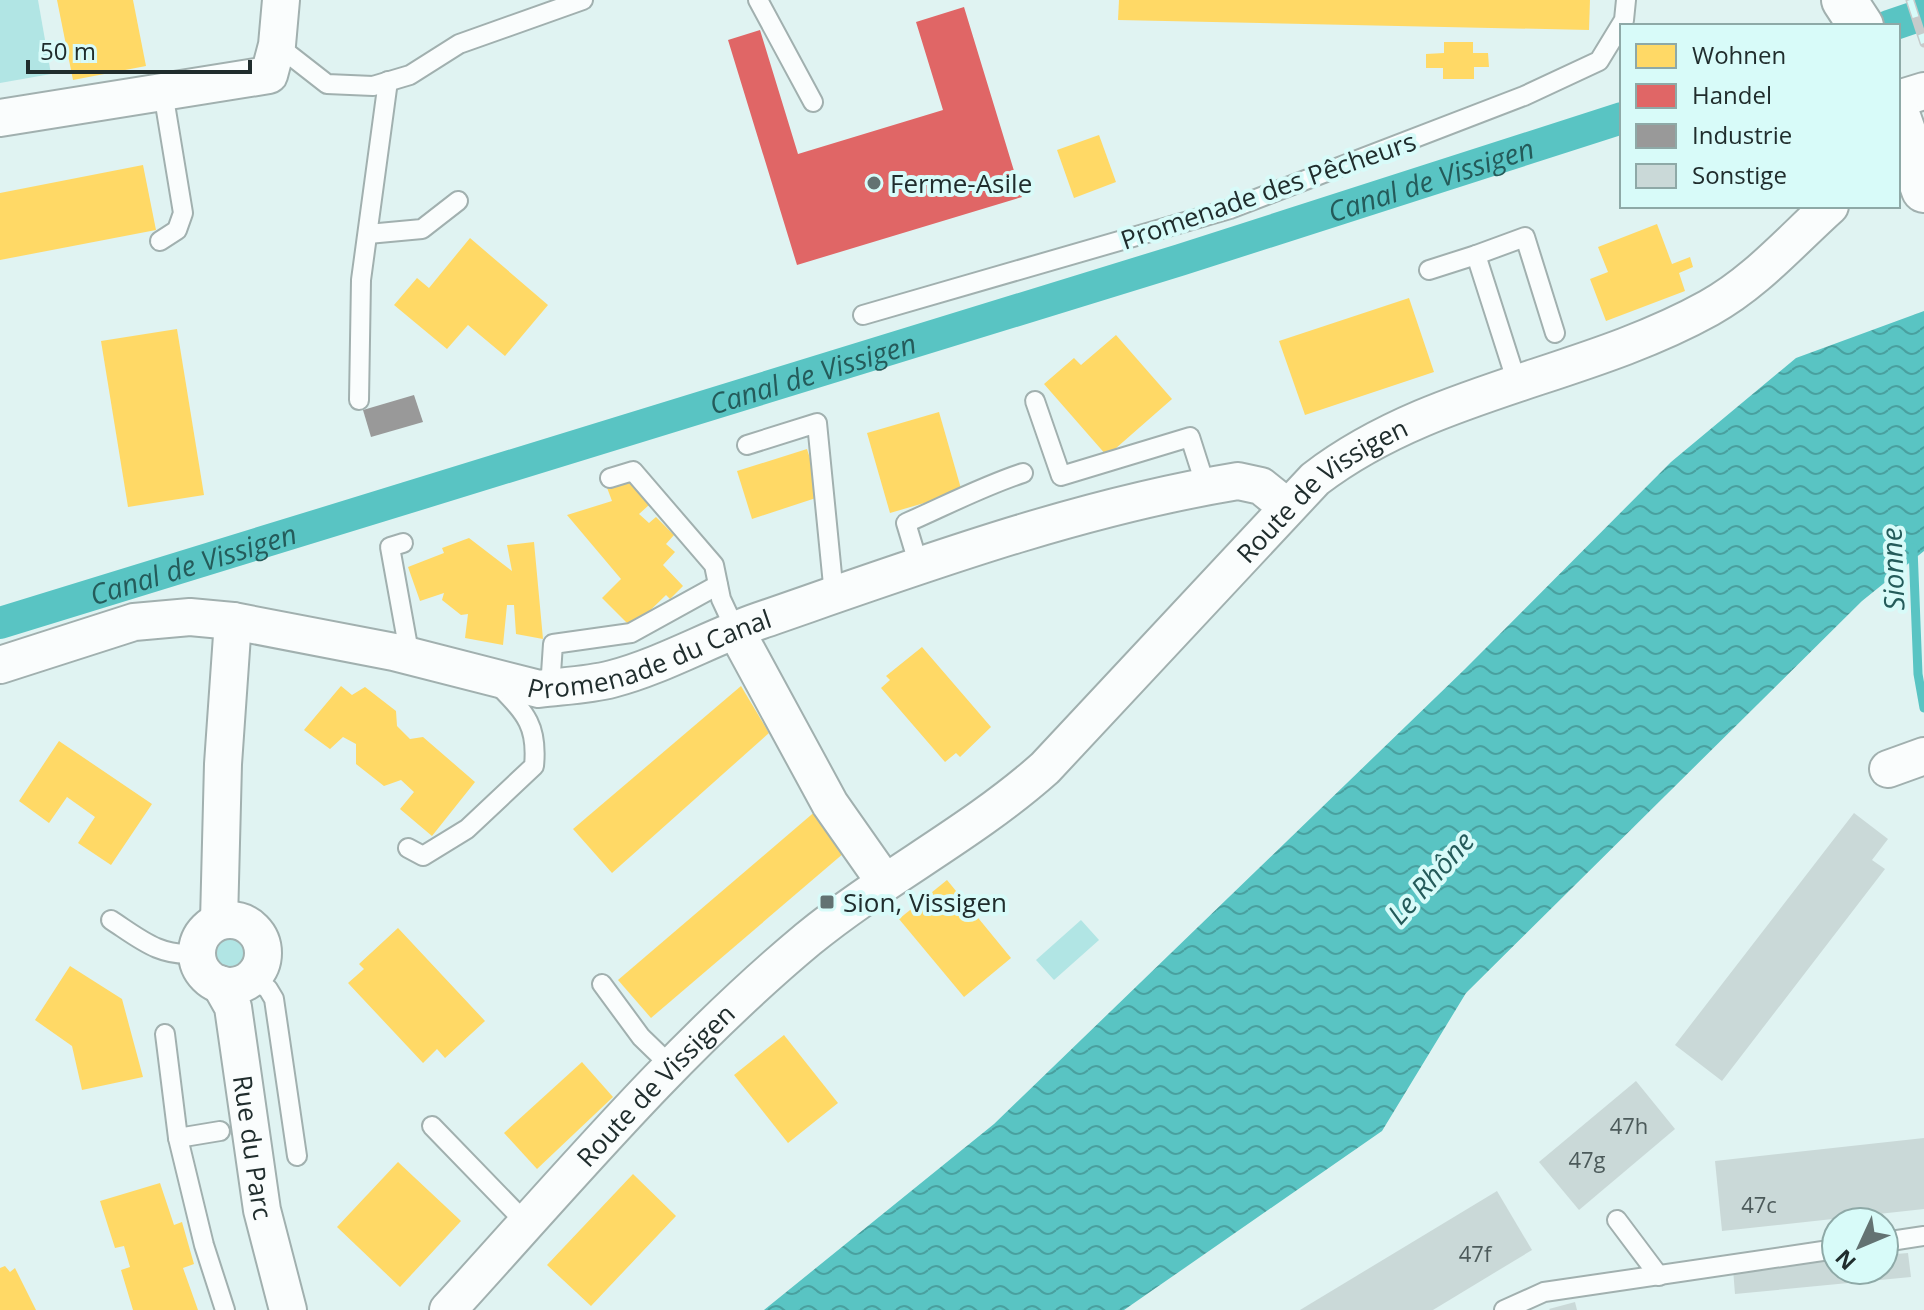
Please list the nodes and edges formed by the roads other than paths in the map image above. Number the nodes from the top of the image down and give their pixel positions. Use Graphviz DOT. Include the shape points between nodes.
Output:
graph roads {
  1 [pos="281,0"];
  2 [pos="583,0"];
  3 [pos="758,0"];
  4 [pos="1626,0"];
  5 [pos="1622,24"];
  6 [pos="1620,27"];
  7 [pos="273,60"];
  8 [pos="388,81"];
  9 [pos="1924,91"];
  10 [pos="163,92"];
  11 [pos="1900,98"];
  12 [pos="813,102"];
  13 [pos="0,118"];
  14 [pos="1900,123"];
  15 [pos="1900,183"];
  16 [pos="1924,190"];
  17 [pos="1924,198"];
  18 [pos="458,201"];
  19 [pos="1828,208"];
  20 [pos="368,234"];
  21 [pos="160,241"];
  22 [pos="1476,255"];
  23 [pos="1429,270"];
  24 [pos="863,315"];
  25 [pos="1555,333"];
  26 [pos="1517,383"];
  27 [pos="359,400"];
  28 [pos="1035,401"];
  29 [pos="747,445"];
  30 [pos="1023,473"];
  31 [pos="610,478"];
  32 [pos="1206,487"];
  33 [pos="1286,506"];
  34 [pos="403,543"];
  35 [pos="919,566"];
  36 [pos="718,585"];
  37 [pos="834,595"];
  38 [pos="233,621"];
  39 [pos="735,629"];
  40 [pos="404,655"];
  41 [pos="0,665"];
  42 [pos="491,677"];
  43 [pos="550,688"];
  44 [pos="408,848"];
  45 [pos="884,881"];
  46 [pos="111,920"];
  47 [pos="219,921"];
  48 [pos="197,953"];
  49 [pos="236,981"];
  50 [pos="602,984"];
  51 [pos="165,1034"];
  52 [pos="672,1067"];
  53 [pos="432,1126"];
  54 [pos="220,1131"];
  55 [pos="178,1138"];
  56 [pos="297,1156"];
  57 [pos="1617,1220"];
  58 [pos="527,1224"];
  59 [pos="1924,1236"];
  60 [pos="1900,1240"];
  61 [pos="1820,1251"];
  62 [pos="1659,1276"];
  63 [pos="225,1310"];
  64 [pos="288,1310"];
  65 [pos="448,1310"];
  66 [pos="1504,1310"];
  1 -- 7 [label="street"];
  2 -- 8 [label="lane" via="459,44 410,75"];
  3 -- 12 [label="lane"];
  4 -- 5 [label="lane, Promenade des Pêcheurs"];
  6 -- 24 [label="lane, Promenade des Pêcheurs" via="1599,61 1524,96 1230,209"];
  7 -- 8 [label="lane" via="327,84 373,86"];
  7 -- 10 [label="street"];
  8 -- 20 [label="lane"];
  9 -- 11 [label="street"];
  10 -- 13 [label="street"];
  10 -- 21 [label="lane" via="183,213 177,230"];
  14 -- 16 [label="main road"];
  15 -- 17 [label="street"];
  18 -- 20 [label="lane" via="422,229"];
  19 -- 26 [label="street, Route de Vissigen" via="1786,249 1711,307 1657,333"];
  20 -- 27 [label="lane" via="361,280"];
  22 -- 23 [label="lane"];
  22 -- 25 [label="lane" via="1525,237"];
  22 -- 26 [label="lane"];
  26 -- 33 [label="street, Route de Vissigen" via="1420,418 1350,452"];
  28 -- 32 [label="lane" via="1061,476 1190,437"];
  29 -- 37 [label="lane" via="817,423"];
  30 -- 35 [label="lane" via="906,523"];
  31 -- 36 [label="lane" via="633,471 714,565"];
  32 -- 33 [label="street, Promenade du Canal" via="1251,483"];
  32 -- 35 [label="street, Promenade du Canal" via="1074,519"];
  33 -- 45 [label="street, Route de Vissigen" via="1045,768 996,808"];
  34 -- 40 [label="lane" via="390,547 407,641"];
  35 -- 37 [label="street, Promenade du Canal"];
  36 -- 39 [label="lane"];
  36 -- 43 [label="lane" via="631,633 553,644"];
  37 -- 39 [label="street, Promenade du Canal"];
  38 -- 40 [label="street, Promenade du Canal"];
  38 -- 41 [label="street, Promenade du Canal" via="151,618"];
  38 -- 47 [label="street"];
  39 -- 43 [label="street, Promenade du Canal" via="612,679"];
  39 -- 45 [label="street" via="830,804"];
  40 -- 42 [label="street, Promenade du Canal"];
  42 -- 43 [label="street, Promenade du Canal"];
  42 -- 44 [label="lane" via="525,713 537,740 534,766 467,829 423,856"];
  45 -- 52 [label="street, Route de Vissigen" via="787,958"];
  46 -- 48 [label="lane" via="155,949 176,956"];
  47 -- 48 [label="street" via="203,933"];
  47 -- 49 [label="street" via="242,921 259,936 263,958"];
  48 -- 49 [label="street, Rue du Parc" via="203,972"];
  49 -- 56 [label="lane" via="268,989 274,999"];
  49 -- 64 [label="street, Rue du Parc" via="233,1007 262,1210"];
  50 -- 52 [label="lane" via="641,1037"];
  51 -- 55 [label="lane"];
  52 -- 58 [label="street, Route de Vissigen"];
  53 -- 58 [label="lane"];
  54 -- 55 [label="lane"];
  55 -- 63 [label="lane"];
  57 -- 62 [label="lane"];
  58 -- 65 [label="street, Route de Vissigen"];
  59 -- 60 [label="lane"];
  61 -- 62 [label="lane"];
  62 -- 66 [label="lane" via="1544,1292"];
}
